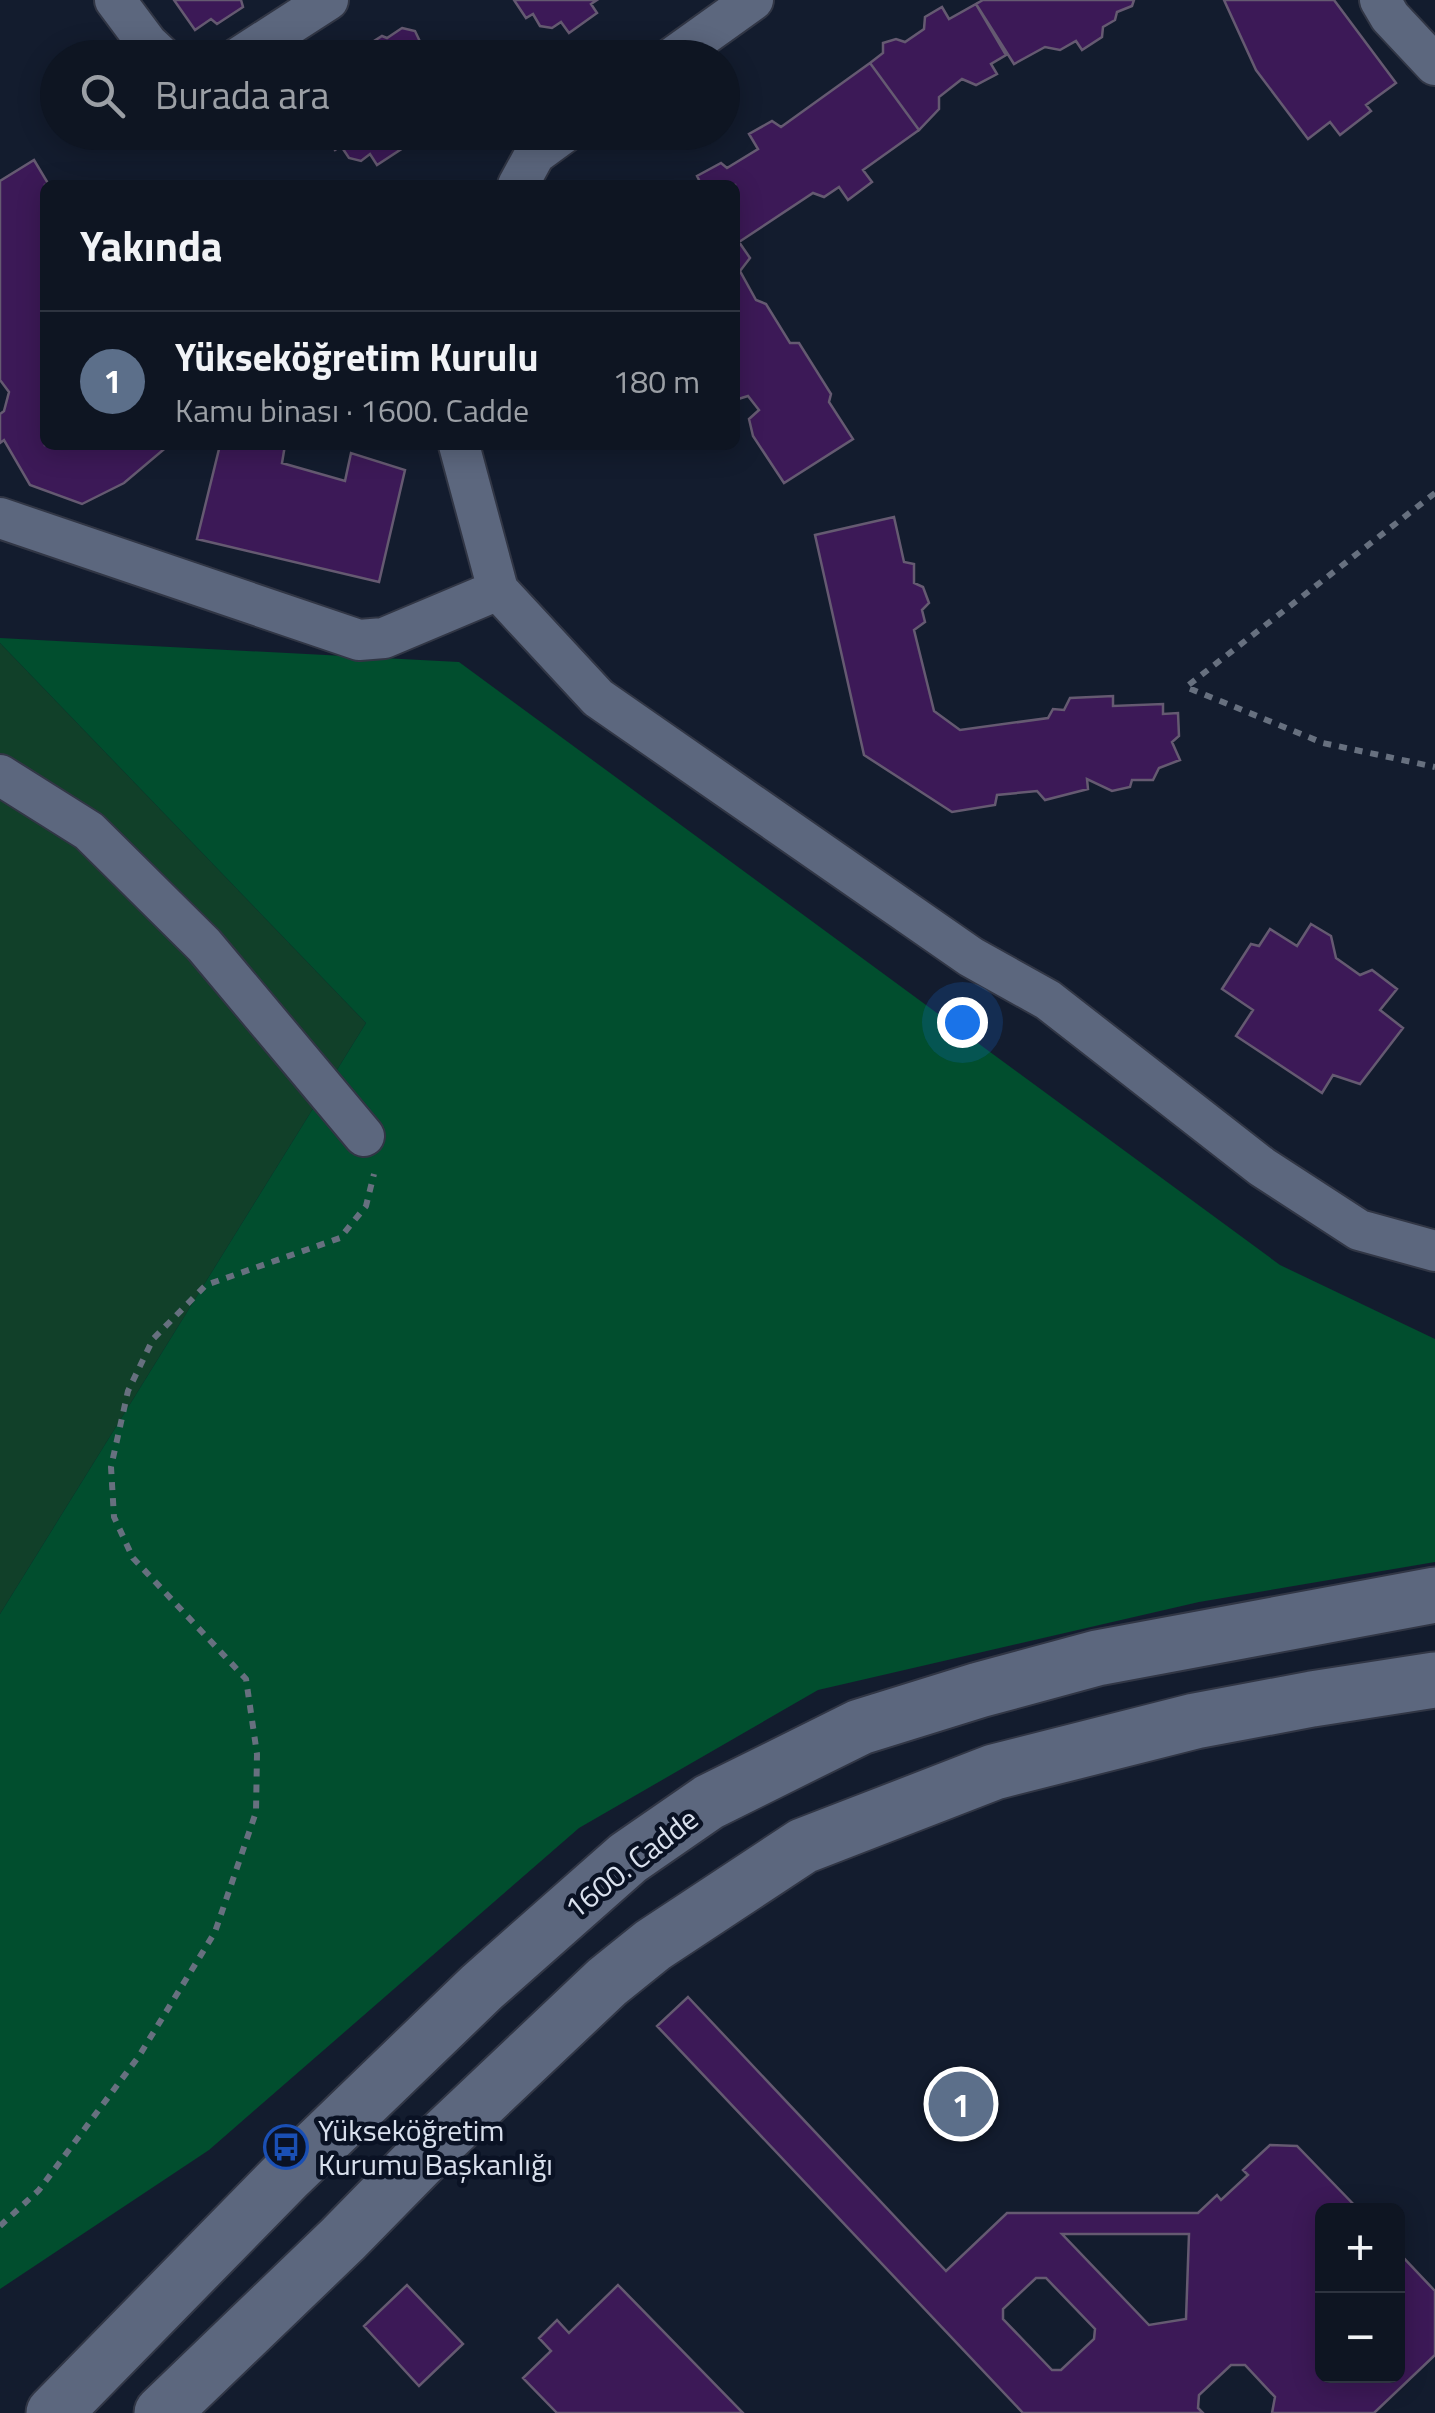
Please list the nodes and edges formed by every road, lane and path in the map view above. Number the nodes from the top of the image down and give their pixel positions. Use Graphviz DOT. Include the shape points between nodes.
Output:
graph roads {
  1 [pos="114,0"];
  2 [pos="328,0"];
  3 [pos="754,0"];
  4 [pos="1380,0"];
  5 [pos="145,40"];
  6 [pos="266,40"];
  7 [pos="697,40"];
  8 [pos="1435,65"];
  9 [pos="541,150"];
  10 [pos="521,180"];
  11 [pos="461,450"];
  12 [pos="1435,493"];
  13 [pos="0,518"];
  14 [pos="498,590"];
  15 [pos="1435,767"];
  16 [pos="0,775"];
  17 [pos="364,1136"];
  18 [pos="1435,1251"];
  19 [pos="1435,1595"];
  20 [pos="1435,1680"];
  21 [pos="628,1858"];
  22 [pos="686,1922"];
  23 [pos="285,2176"];
  24 [pos="0,2226"];
  25 [pos="343,2240"];
  26 [pos="54,2413"];
  27 [pos="162,2413"];
  1 -- 5 [label="street"];
  2 -- 6 [label="street"];
  3 -- 7 [label="street"];
  4 -- 8 [label="street"];
  9 -- 10 [label="street"];
  11 -- 14 [label="street"];
  12 -- 15 [label="path" via="1186,687 1323,743"];
  13 -- 14 [label="street" via="359,640 384,638"];
  14 -- 18 [label="street" via="598,698 972,958 1048,1000 1262,1167 1359,1230"];
  16 -- 17 [label="street" via="89,831 204,945"];
  17 -- 24 [label="path" via="377,1162 366,1206 340,1238 206,1285 153,1339 128,1391 112,1468 114,1517 133,1558 246,1679 257,1754 256,1812 216,1932 187,1979 39,2190"];
  19 -- 21 [label="street, 1600. Cadde" via="1097,1658 860,1726 709,1802"];
  20 -- 22 [label="street" via="1195,1721 994,1772 802,1846"];
  21 -- 22 [label="street"];
  21 -- 23 [label="street, 1600. Cadde"];
  22 -- 25 [label="street" via="607,1982"];
  23 -- 25 [label="street"];
  23 -- 26 [label="street, 1600. Cadde"];
  25 -- 27 [label="street"];
}
